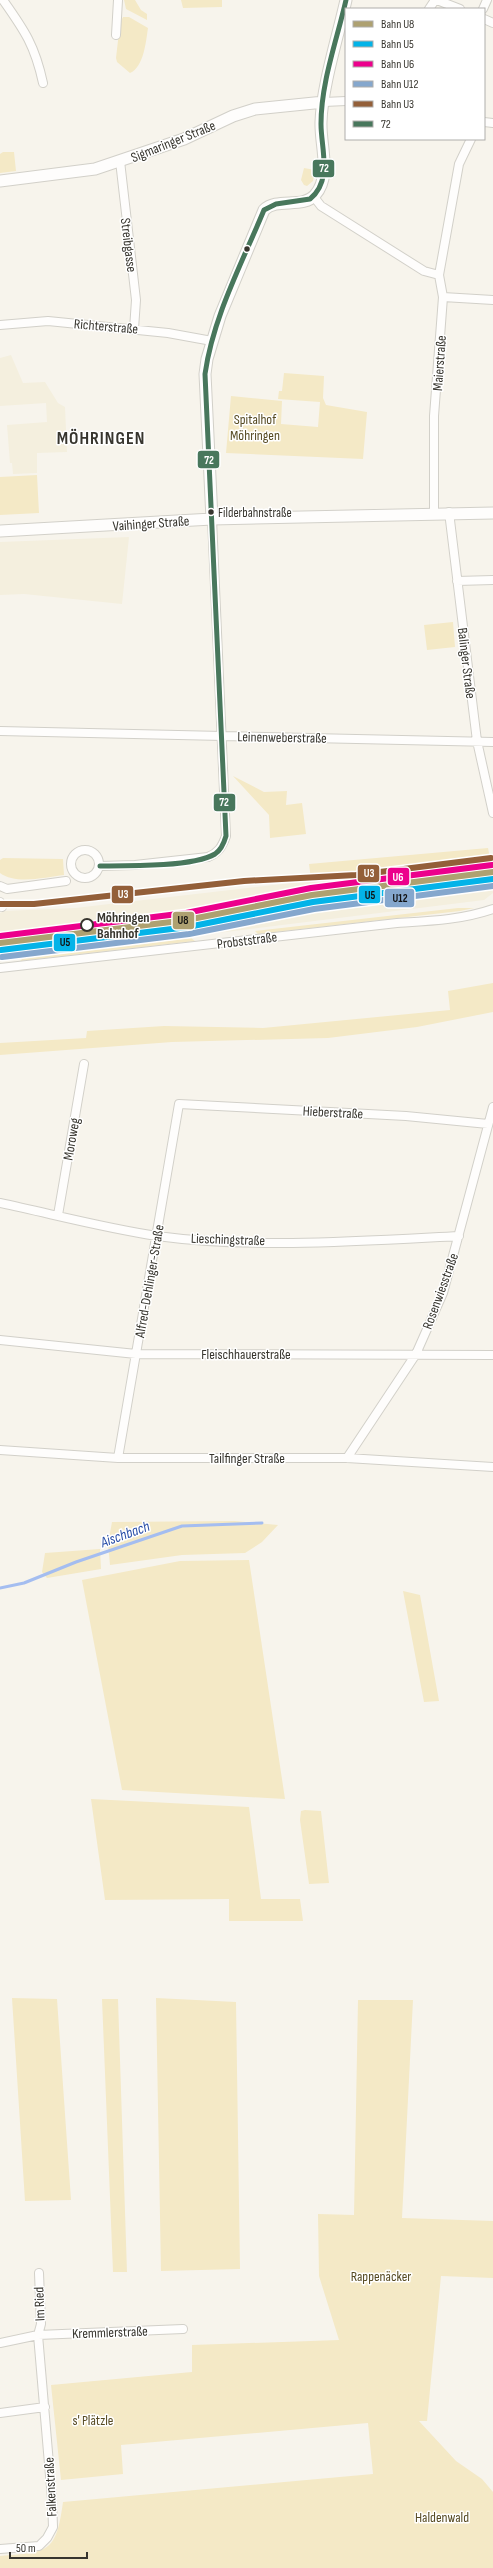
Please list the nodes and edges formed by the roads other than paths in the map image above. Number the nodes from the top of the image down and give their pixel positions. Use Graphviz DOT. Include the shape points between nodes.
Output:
graph roads {
  1 [pos="3,0"];
  2 [pos="118,0"];
  3 [pos="346,0"];
  4 [pos="436,0"];
  5 [pos="430,8"];
  6 [pos="457,8"];
  7 [pos="116,35"];
  8 [pos="43,83"];
  9 [pos="345,101"];
  10 [pos="324,102"];
  11 [pos="471,140"];
  12 [pos="120,161"];
  13 [pos="0,180"];
  14 [pos="314,197"];
  15 [pos="439,275"];
  16 [pos="443,297"];
  17 [pos="493,300"];
  18 [pos="0,325"];
  19 [pos="134,329"];
  20 [pos="212,341"];
  21 [pos="434,512"];
  22 [pos="450,512"];
  23 [pos="493,513"];
  24 [pos="212,519"];
  25 [pos="0,531"];
  26 [pos="493,580"];
  27 [pos="457,581"];
  28 [pos="0,731"];
  29 [pos="220,736"];
  30 [pos="477,741"];
  31 [pos="493,742"];
  32 [pos="493,813"];
  33 [pos="100,866"];
  34 [pos="66,881"];
  35 [pos="4,888"];
  36 [pos="0,894"];
  37 [pos="493,909"];
  38 [pos="0,968"];
  39 [pos="84,1064"];
  40 [pos="178,1104"];
  41 [pos="493,1107"];
  42 [pos="488,1124"];
  43 [pos="0,1203"];
  44 [pos="58,1215"];
  45 [pos="157,1236"];
  46 [pos="459,1236"];
  47 [pos="0,1340"];
  48 [pos="136,1354"];
  49 [pos="416,1354"];
  50 [pos="493,1355"];
  51 [pos="0,1450"];
  52 [pos="118,1458"];
  53 [pos="347,1458"];
  54 [pos="493,1467"];
  55 [pos="39,2273"];
  56 [pos="183,2329"];
  57 [pos="38,2335"];
  58 [pos="0,2343"];
  59 [pos="45,2407"];
  60 [pos="0,2413"];
  61 [pos="0,2549"];
  1 -- 8 [label="street" via="23,28 37,55"];
  2 -- 7 [label="street"];
  3 -- 10 [label="main road"];
  4 -- 5 [label="street"];
  4 -- 6 [label="street"];
  9 -- 10 [label="street, Sigmaringer Straße"];
  10 -- 12 [label="main road, Sigmaringer Straße" via="255,109 233,116 184,139"];
  10 -- 14 [label="main road" via="321,122 324,178 322,188"];
  11 -- 15 [label="street, Maierstraße" via="459,164"];
  12 -- 13 [label="main road, Sigmaringer Straße" via="84,171"];
  12 -- 19 [label="street, Streibgasse" via="136,300"];
  14 -- 15 [label="street" via="321,206 418,267"];
  14 -- 20 [label="main road" via="298,202 279,203 264,210"];
  15 -- 16 [label="street, Maierstraße"];
  16 -- 17 [label="street"];
  16 -- 21 [label="street, Maierstraße" via="434,416"];
  18 -- 19 [label="street, Richterstraße" via="48,321"];
  19 -- 20 [label="street, Richterstraße"];
  20 -- 24 [label="main road" via="205,374"];
  21 -- 22 [label="main road, Vaihinger Straße"];
  21 -- 24 [label="main road, Vaihinger Straße"];
  22 -- 23 [label="main road, Vaihinger Straße"];
  22 -- 27 [label="street, Balinger Straße"];
  24 -- 25 [label="main road, Vaihinger Straße"];
  24 -- 29 [label="street"];
  26 -- 27 [label="street"];
  27 -- 30 [label="street, Balinger Straße"];
  28 -- 29 [label="street, Leinenweberstraße"];
  29 -- 30 [label="street, Leinenweberstraße"];
  29 -- 33 [label="street" via="226,836 220,849 208,858 135,866"];
  30 -- 31 [label="street, Leinenweberstraße"];
  30 -- 32 [label="street, Balinger Straße"];
  34 -- 35 [label="street"];
  35 -- 36 [label="street"];
  37 -- 38 [label="street, Probststraße" via="474,916 448,920 397,923"];
  39 -- 44 [label="street, Moroweg"];
  40 -- 42 [label="street, Hieberstraße" via="406,1116"];
  40 -- 45 [label="street, Alfred-Dehlinger-Straße"];
  41 -- 42 [label="street, Rosenwiesstraße"];
  42 -- 46 [label="street, Rosenwiesstraße"];
  43 -- 44 [label="street, Lieschingstraße"];
  44 -- 45 [label="street, Lieschingstraße"];
  45 -- 46 [label="street, Lieschingstraße" via="238,1242"];
  45 -- 48 [label="street, Alfred-Dehlinger-Straße"];
  46 -- 49 [label="street, Rosenwiesstraße" via="443,1293"];
  47 -- 48 [label="street, Fleischhauerstraße"];
  48 -- 49 [label="street, Fleischhauerstraße"];
  48 -- 52 [label="street, Alfred-Dehlinger-Straße"];
  49 -- 50 [label="street, Fleischhauerstraße"];
  49 -- 53 [label="street, Rosenwiesstraße"];
  51 -- 52 [label="street, Tailfinger Straße"];
  52 -- 53 [label="street, Tailfinger Straße"];
  53 -- 54 [label="street, Tailfinger Straße"];
  55 -- 57 [label="street, Im Ried" via="41,2324"];
  56 -- 57 [label="street, Kremmlerstraße"];
  57 -- 58 [label="street, Kremmlerstraße"];
  57 -- 59 [label="street"];
  59 -- 60 [label="street"];
  59 -- 61 [label="street, Falkenstraße" via="52,2527 47,2538 39,2546"];
}
